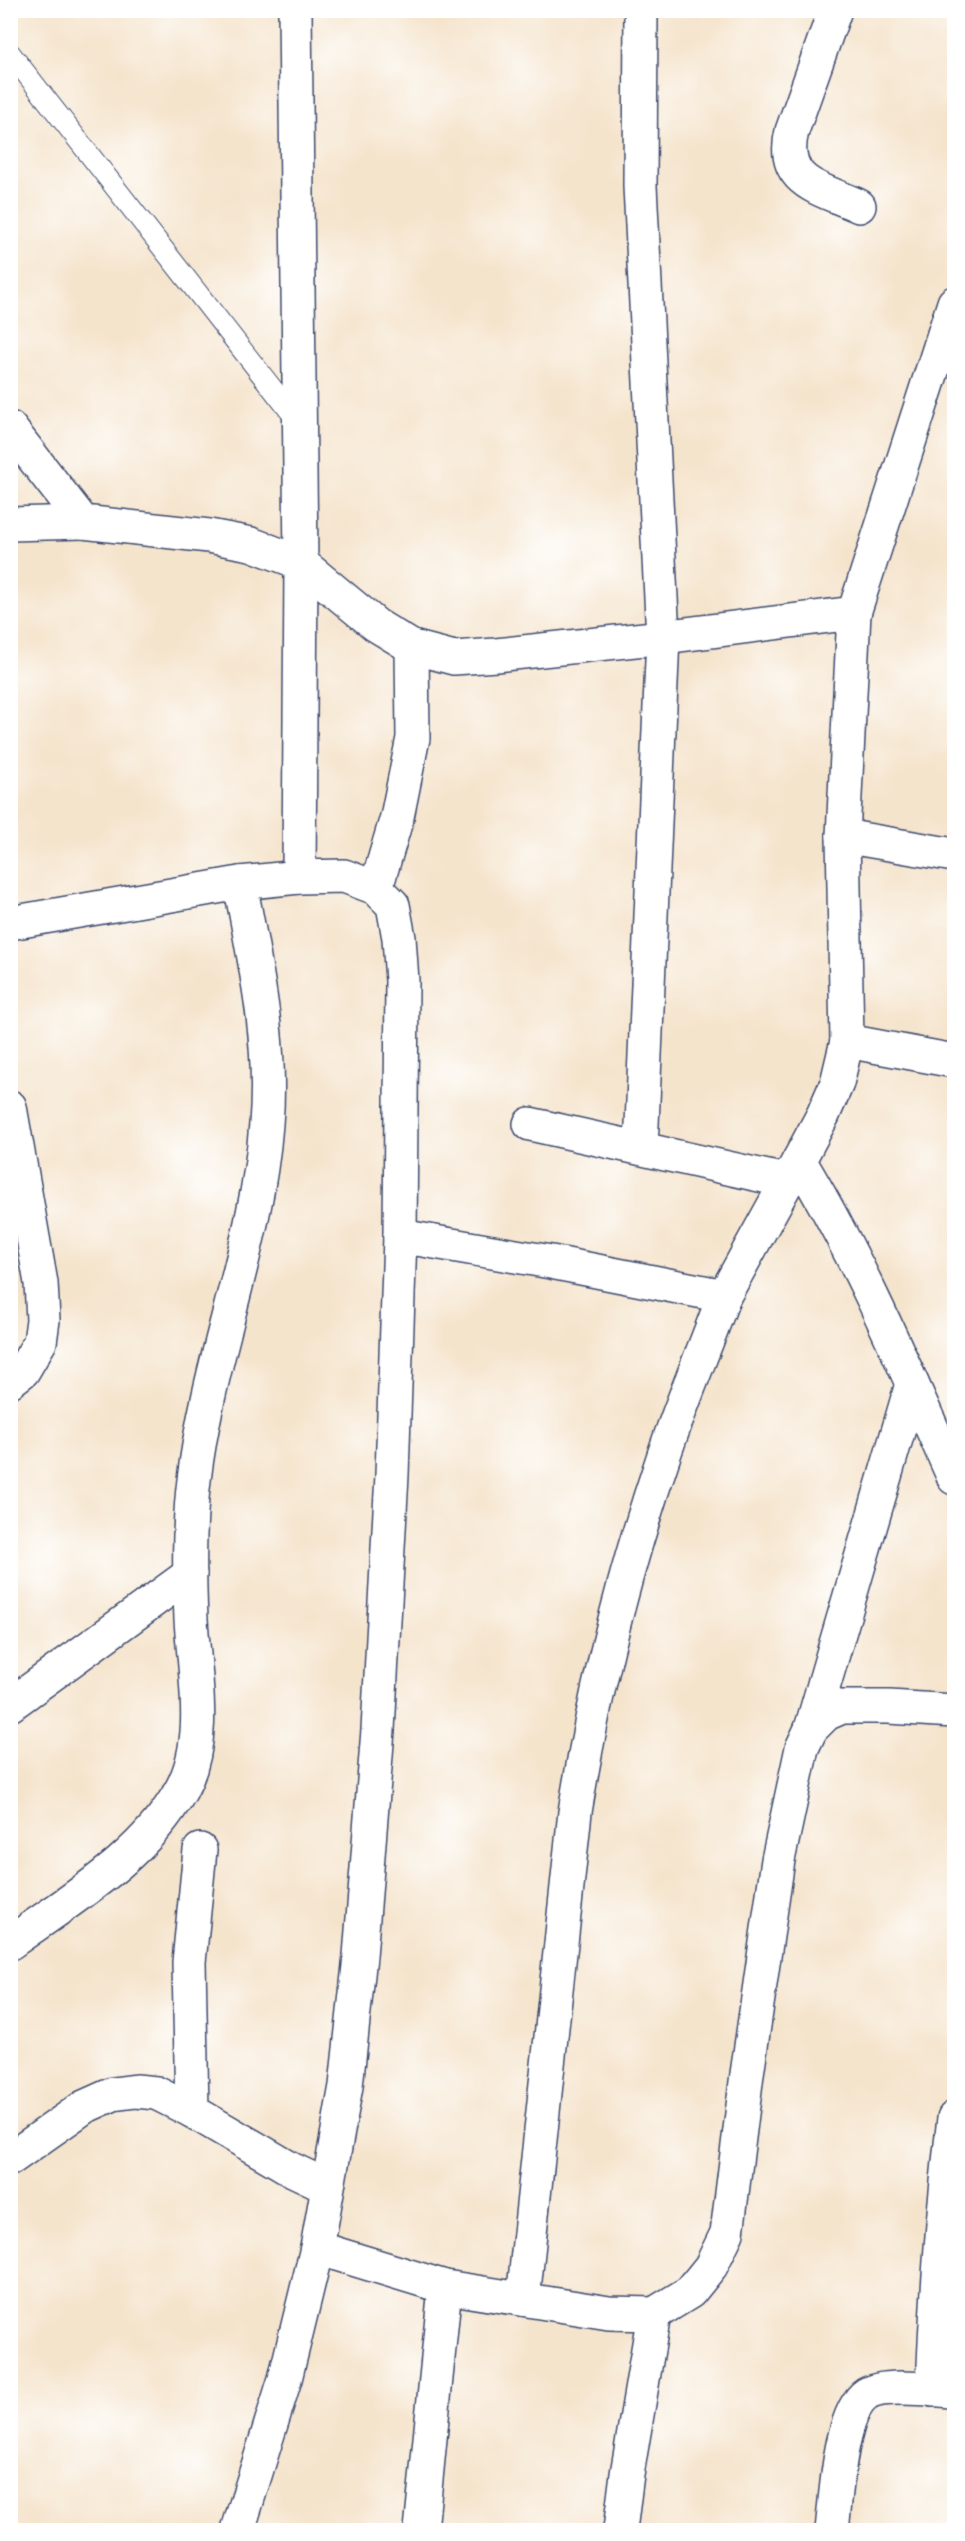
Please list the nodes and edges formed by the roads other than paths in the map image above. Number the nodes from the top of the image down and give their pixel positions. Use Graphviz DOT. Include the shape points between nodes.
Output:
graph roads {
  1 [pos="295,10"];
  2 [pos="641,10"];
  3 [pos="835,10"];
  4 [pos="10,53"];
  5 [pos="859,206"];
  6 [pos="954,303"];
  7 [pos="297,420"];
  8 [pos="10,428"];
  9 [pos="83,522"];
  10 [pos="10,524"];
  11 [pos="301,563"];
  12 [pos="854,613"];
  13 [pos="663,637"];
  14 [pos="412,647"];
  15 [pos="843,836"];
  16 [pos="954,855"];
  17 [pos="299,877"];
  18 [pos="240,883"];
  19 [pos="376,888"];
  20 [pos="10,923"];
  21 [pos="847,1041"];
  22 [pos="954,1061"];
  23 [pos="10,1107"];
  24 [pos="530,1124"];
  25 [pos="641,1148"];
  26 [pos="793,1170"];
  27 [pos="400,1236"];
  28 [pos="724,1296"];
  29 [pos="10,1381"];
  30 [pos="912,1384"];
  31 [pos="954,1478"];
  32 [pos="190,1575"];
  33 [pos="10,1705"];
  34 [pos="954,1711"];
  35 [pos="812,1729"];
  36 [pos="200,1850"];
  37 [pos="10,1943"];
  38 [pos="192,2111"];
  39 [pos="954,2118"];
  40 [pos="10,2159"];
  41 [pos="951,2176"];
  42 [pos="327,2186"];
  43 [pos="317,2248"];
  44 [pos="445,2287"];
  45 [pos="523,2299"];
  46 [pos="654,2314"];
  47 [pos="944,2391"];
  48 [pos="238,2530"];
  49 [pos="421,2530"];
  50 [pos="620,2530"];
  51 [pos="832,2530"];
  1 -- 7 [label="street"];
  2 -- 13 [label="street" via="640,186"];
  3 -- 5 [label="street" via="792,131 789,162 807,182"];
  4 -- 7 [label="lane"];
  6 -- 12 [label="street"];
  7 -- 11 [label="street"];
  8 -- 9 [label="street"];
  9 -- 10 [label="street"];
  9 -- 11 [label="street" via="209,536 251,544"];
  11 -- 14 [label="street" via="376,625"];
  11 -- 17 [label="street"];
  12 -- 13 [label="street"];
  12 -- 15 [label="street"];
  13 -- 14 [label="street" via="454,658"];
  13 -- 25 [label="street"];
  14 -- 19 [label="street" via="413,738 397,817"];
  15 -- 16 [label="street"];
  15 -- 21 [label="street"];
  17 -- 18 [label="street"];
  17 -- 19 [label="street" via="344,876"];
  18 -- 20 [label="street"];
  18 -- 32 [label="street" via="264,1010 266,1125 259,1176 194,1480"];
  19 -- 27 [label="street" via="393,905 402,981"];
  21 -- 22 [label="street"];
  21 -- 26 [label="street" via="837,1083"];
  23 -- 29 [label="street" via="41,1283 43,1320 40,1342 22,1371"];
  24 -- 25 [label="street"];
  25 -- 26 [label="street"];
  26 -- 28 [label="street"];
  26 -- 30 [label="street" via="826,1205"];
  27 -- 28 [label="street"];
  27 -- 42 [label="street" via="377,1742 346,2086"];
  28 -- 45 [label="street" via="663,1458 587,1736 575,1812"];
  30 -- 31 [label="street"];
  30 -- 35 [label="street"];
  32 -- 33 [label="street"];
  32 -- 37 [label="street" via="197,1709 195,1752 182,1788 157,1825 127,1855"];
  34 -- 35 [label="street" via="842,1707 826,1714"];
  35 -- 46 [label="street" via="796,1769 778,1860 727,2233 711,2266 690,2292"];
  36 -- 38 [label="street" via="189,1962"];
  38 -- 40 [label="street" via="156,2093 113,2094 84,2107"];
  38 -- 42 [label="street"];
  39 -- 41 [label="street"];
  41 -- 47 [label="street" via="937,2282"];
  42 -- 43 [label="street"];
  43 -- 44 [label="street"];
  43 -- 48 [label="street" via="285,2379"];
  44 -- 45 [label="street"];
  44 -- 49 [label="street"];
  45 -- 46 [label="street" via="609,2313"];
  46 -- 50 [label="street"];
  47 -- 51 [label="street" via="885,2389 867,2394 853,2411 844,2436"];
}
